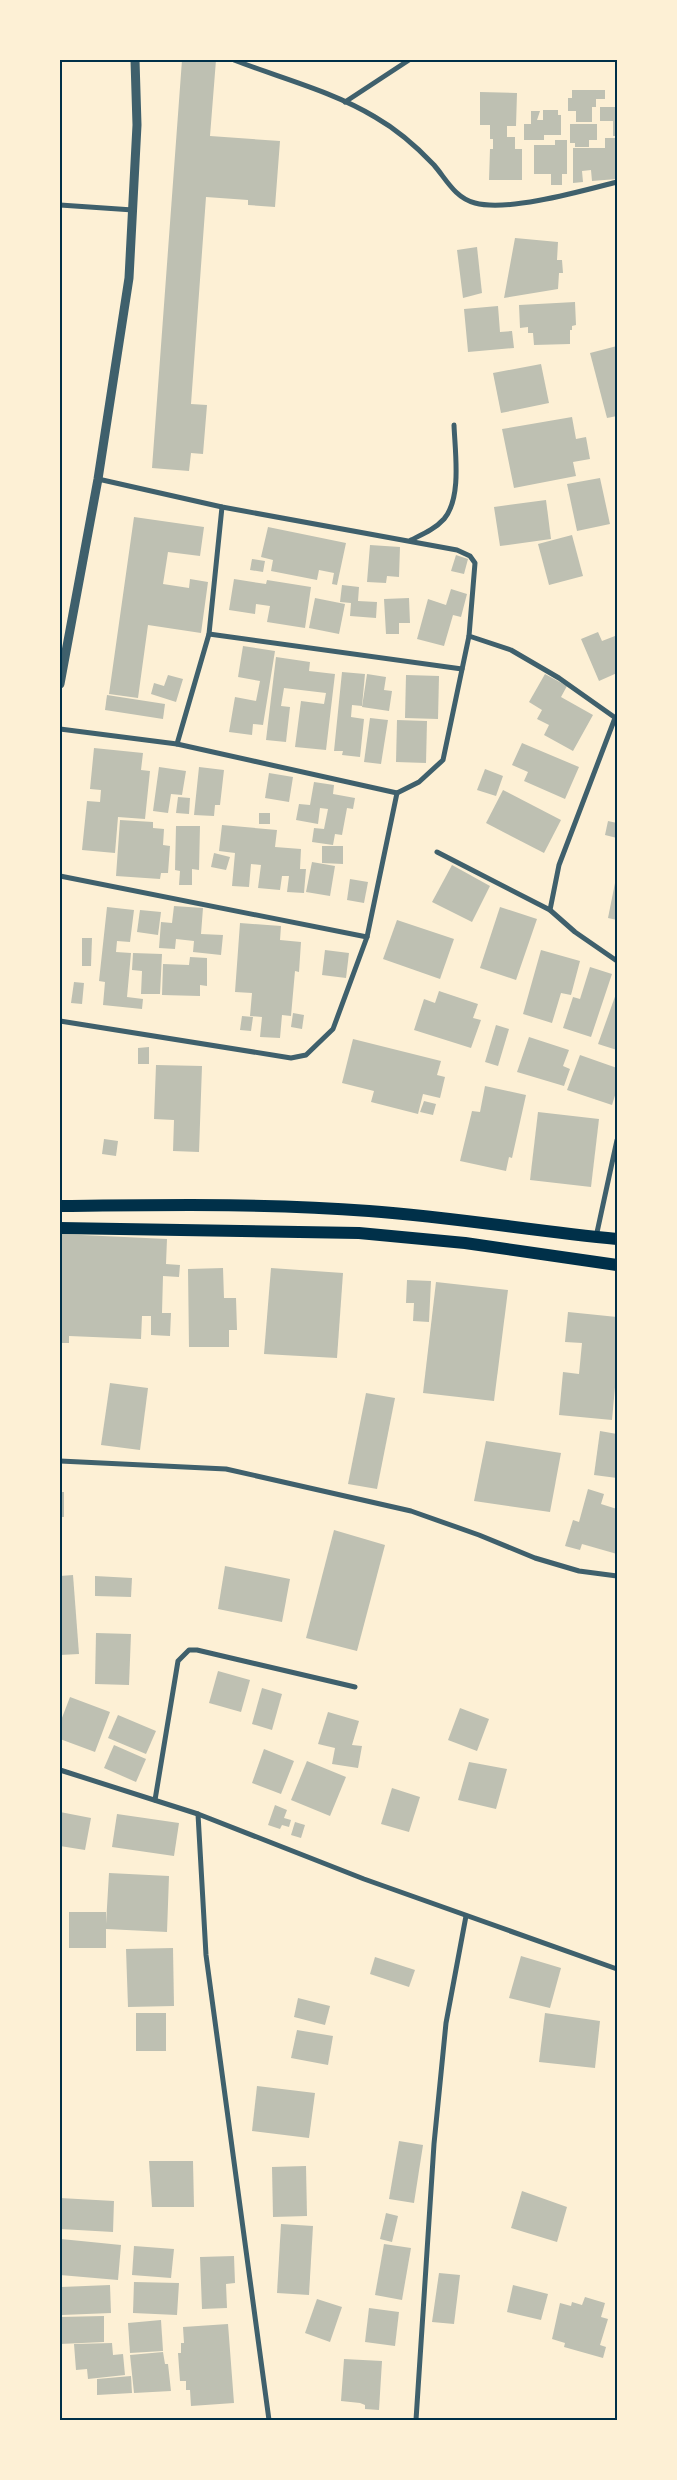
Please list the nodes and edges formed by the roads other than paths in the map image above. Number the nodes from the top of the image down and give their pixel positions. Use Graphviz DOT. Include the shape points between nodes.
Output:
graph roads {
  1 [pos="135,60"];
  2 [pos="234,60"];
  3 [pos="409,60"];
  4 [pos="344,102"];
  5 [pos="617,182"];
  6 [pos="60,205"];
  7 [pos="134,210"];
  8 [pos="454,425"];
  9 [pos="98,478"];
  10 [pos="222,507"];
  11 [pos="411,540"];
  12 [pos="209,634"];
  13 [pos="469,636"];
  14 [pos="462,669"];
  15 [pos="60,684"];
  16 [pos="616,718"];
  17 [pos="60,729"];
  18 [pos="177,744"];
  19 [pos="397,793"];
  20 [pos="437,852"];
  21 [pos="60,876"];
  22 [pos="550,910"];
  23 [pos="367,937"];
  24 [pos="617,961"];
  25 [pos="60,1021"];
  26 [pos="617,1140"];
  27 [pos="60,1206"];
  28 [pos="60,1228"];
  29 [pos="596,1237"];
  30 [pos="617,1239"];
  31 [pos="617,1266"];
  32 [pos="60,1461"];
  33 [pos="617,1576"];
  34 [pos="356,1687"];
  35 [pos="60,1770"];
  36 [pos="155,1800"];
  37 [pos="198,1814"];
  38 [pos="466,1916"];
  39 [pos="617,1969"];
  40 [pos="269,2420"];
  41 [pos="416,2420"];
  1 -- 7 [label="street"];
  2 -- 4 [label="street"];
  3 -- 4 [label="street"];
  4 -- 5 [label="street" via="376,117 402,136 434,165 451,188 473,202 507,206"];
  6 -- 7 [label="street"];
  7 -- 9 [label="street" via="129,278"];
  8 -- 11 [label="street" via="454,500 436,527"];
  9 -- 10 [label="street"];
  9 -- 15 [label="street"];
  10 -- 11 [label="street"];
  10 -- 12 [label="street"];
  11 -- 13 [label="street" via="451,547 470,556 475,564"];
  12 -- 14 [label="street"];
  12 -- 18 [label="street"];
  13 -- 14 [label="street"];
  13 -- 16 [label="street" via="510,650 559,678"];
  14 -- 19 [label="street" via="443,760 418,782"];
  16 -- 22 [label="street" via="559,865"];
  17 -- 18 [label="street"];
  18 -- 19 [label="street"];
  19 -- 23 [label="street"];
  20 -- 22 [label="street"];
  21 -- 23 [label="street"];
  22 -- 24 [label="street"];
  23 -- 25 [label="street" via="333,1029 306,1055 291,1058"];
  26 -- 29 [label="street"];
  27 -- 29 [label="main road" via="222,1205 368,1211"];
  28 -- 31 [label="main road" via="359,1233 465,1244"];
  29 -- 30 [label="main road"];
  32 -- 33 [label="street" via="226,1469 412,1511 535,1558 579,1571"];
  34 -- 36 [label="street" via="189,1650 178,1661"];
  35 -- 36 [label="street"];
  36 -- 37 [label="street"];
  37 -- 38 [label="street"];
  37 -- 40 [label="street" via="206,1955"];
  38 -- 39 [label="street"];
  38 -- 41 [label="street" via="446,2023 434,2144"];
}
